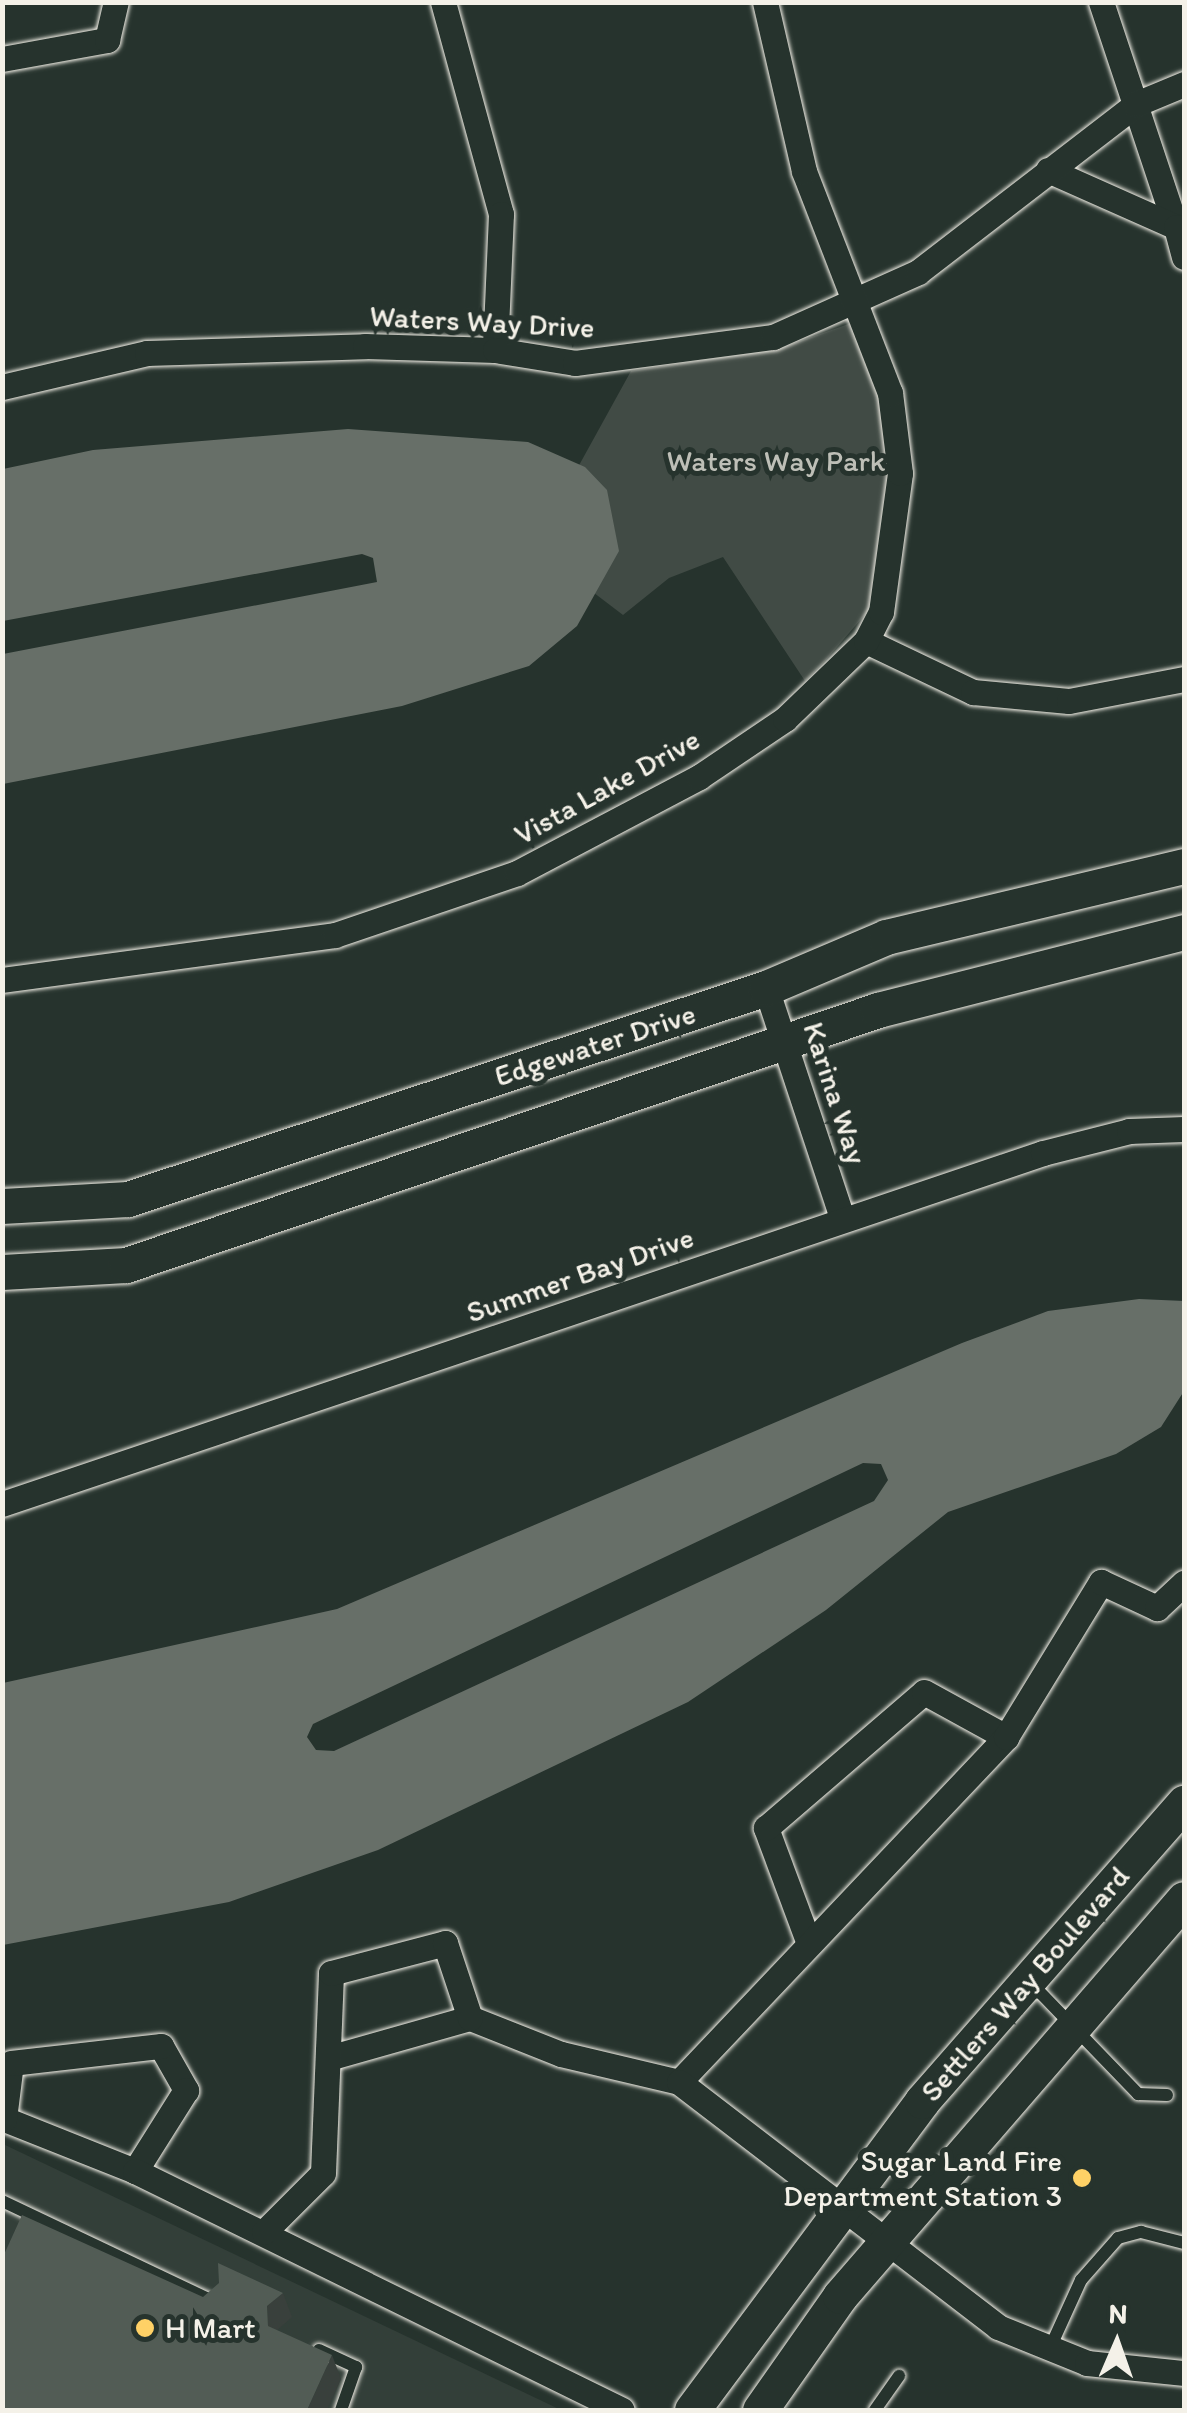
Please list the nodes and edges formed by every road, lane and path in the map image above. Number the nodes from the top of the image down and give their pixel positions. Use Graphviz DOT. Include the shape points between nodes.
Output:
graph roads {
  1 [pos="116,2"];
  2 [pos="443,2"];
  3 [pos="765,2"];
  4 [pos="1102,2"];
  5 [pos="2,59"];
  6 [pos="1184,84"];
  7 [pos="1136,104"];
  8 [pos="1048,170"];
  9 [pos="1176,227"];
  10 [pos="1184,257"];
  11 [pos="858,306"];
  12 [pos="495,350"];
  13 [pos="2,387"];
  14 [pos="866,641"];
  15 [pos="1184,679"];
  16 [pos="1184,866"];
  17 [pos="1184,932"];
  18 [pos="2,980"];
  19 [pos="766,988"];
  20 [pos="785,1045"];
  21 [pos="1184,1129"];
  22 [pos="2,1206"];
  23 [pos="842,1218"];
  24 [pos="2,1272"];
  25 [pos="2,1504"];
  26 [pos="1184,1582"];
  27 [pos="1006,1737"];
  28 [pos="1184,1803"];
  29 [pos="1184,1898"];
  30 [pos="808,1941"];
  31 [pos="1028,1980"];
  32 [pos="470,2018"];
  33 [pos="1075,2028"];
  34 [pos="332,2057"];
  35 [pos="678,2082"];
  36 [pos="1167,2096"];
  37 [pos="135,2171"];
  38 [pos="843,2201"];
  39 [pos="2,2202"];
  40 [pos="264,2232"];
  41 [pos="888,2240"];
  42 [pos="1184,2242"];
  43 [pos="219,2304"];
  44 [pos="302,2342"];
  45 [pos="1050,2348"];
  46 [pos="1184,2373"];
  47 [pos="898,2376"];
  48 [pos="341,2410"];
  49 [pos="622,2410"];
  50 [pos="692,2410"];
  51 [pos="760,2410"];
  52 [pos="875,2410"];
  1 -- 5 [label="street" via="108,40"];
  2 -- 12 [label="street" via="501,214"];
  3 -- 11 [label="street, Vista Lake Drive" via="804,171"];
  4 -- 7 [label="street" via="1116,68"];
  6 -- 7 [label="street, Waters Way Drive"];
  7 -- 8 [label="street, Waters Way Drive"];
  7 -- 9 [label="street"];
  8 -- 9 [label="street"];
  8 -- 11 [label="street, Waters Way Drive" via="918,272"];
  9 -- 10 [label="street"];
  11 -- 12 [label="street, Waters Way Drive" via="773,337 666,358 575,363"];
  11 -- 14 [label="street, Vista Lake Drive" via="890,393 900,473 881,612"];
  12 -- 13 [label="street, Waters Way Drive" via="147,354"];
  14 -- 15 [label="street" via="974,692 1069,700"];
  14 -- 18 [label="street, Vista Lake Drive" via="785,719 699,777 517,873 335,935"];
  16 -- 19 [label="street, Edgewater Drive" via="886,937"];
  17 -- 20 [label="street, Edgewater Drive" via="878,1010"];
  19 -- 20 [label="street, Karina Way"];
  19 -- 22 [label="street, Edgewater Drive" via="128,1199"];
  20 -- 23 [label="street, Karina Way"];
  20 -- 24 [label="street, Edgewater Drive" via="126,1265"];
  21 -- 23 [label="street, Summer Bay Drive" via="1094,1140"];
  23 -- 25 [label="street, Summer Bay Drive"];
  26 -- 27 [label="street" via="1157,1608 1101,1582"];
  27 -- 30 [label="street"];
  27 -- 30 [label="street" via="924,1692 766,1828"];
  28 -- 31 [label="street, Settlers Way Boulevard"];
  29 -- 33 [label="street"];
  30 -- 35 [label="street"];
  31 -- 33 [label="lane"];
  31 -- 38 [label="street, Settlers Way Boulevard"];
  32 -- 34 [label="street"];
  32 -- 34 [label="street" via="445,1942 332,1973"];
  32 -- 35 [label="street" via="561,2054"];
  33 -- 36 [label="lane" via="1138,2094"];
  33 -- 41 [label="street"];
  34 -- 40 [label="street" via="323,2173"];
  35 -- 38 [label="street"];
  37 -- 37 [label="street" via="186,2090 162,2046 11,2062 4,2119"];
  37 -- 40 [label="street"];
  38 -- 41 [label="street"];
  38 -- 50 [label="street, Settlers Way Boulevard"];
  39 -- 43 [label="lane"];
  40 -- 49 [label="street"];
  41 -- 45 [label="street" via="998,2327"];
  41 -- 51 [label="street"];
  42 -- 45 [label="lane" via="1140,2232 1118,2238 1080,2280"];
  44 -- 48 [label="lane" via="356,2367"];
  45 -- 46 [label="street" via="1087,2363"];
  47 -- 52 [label="lane"];
}
